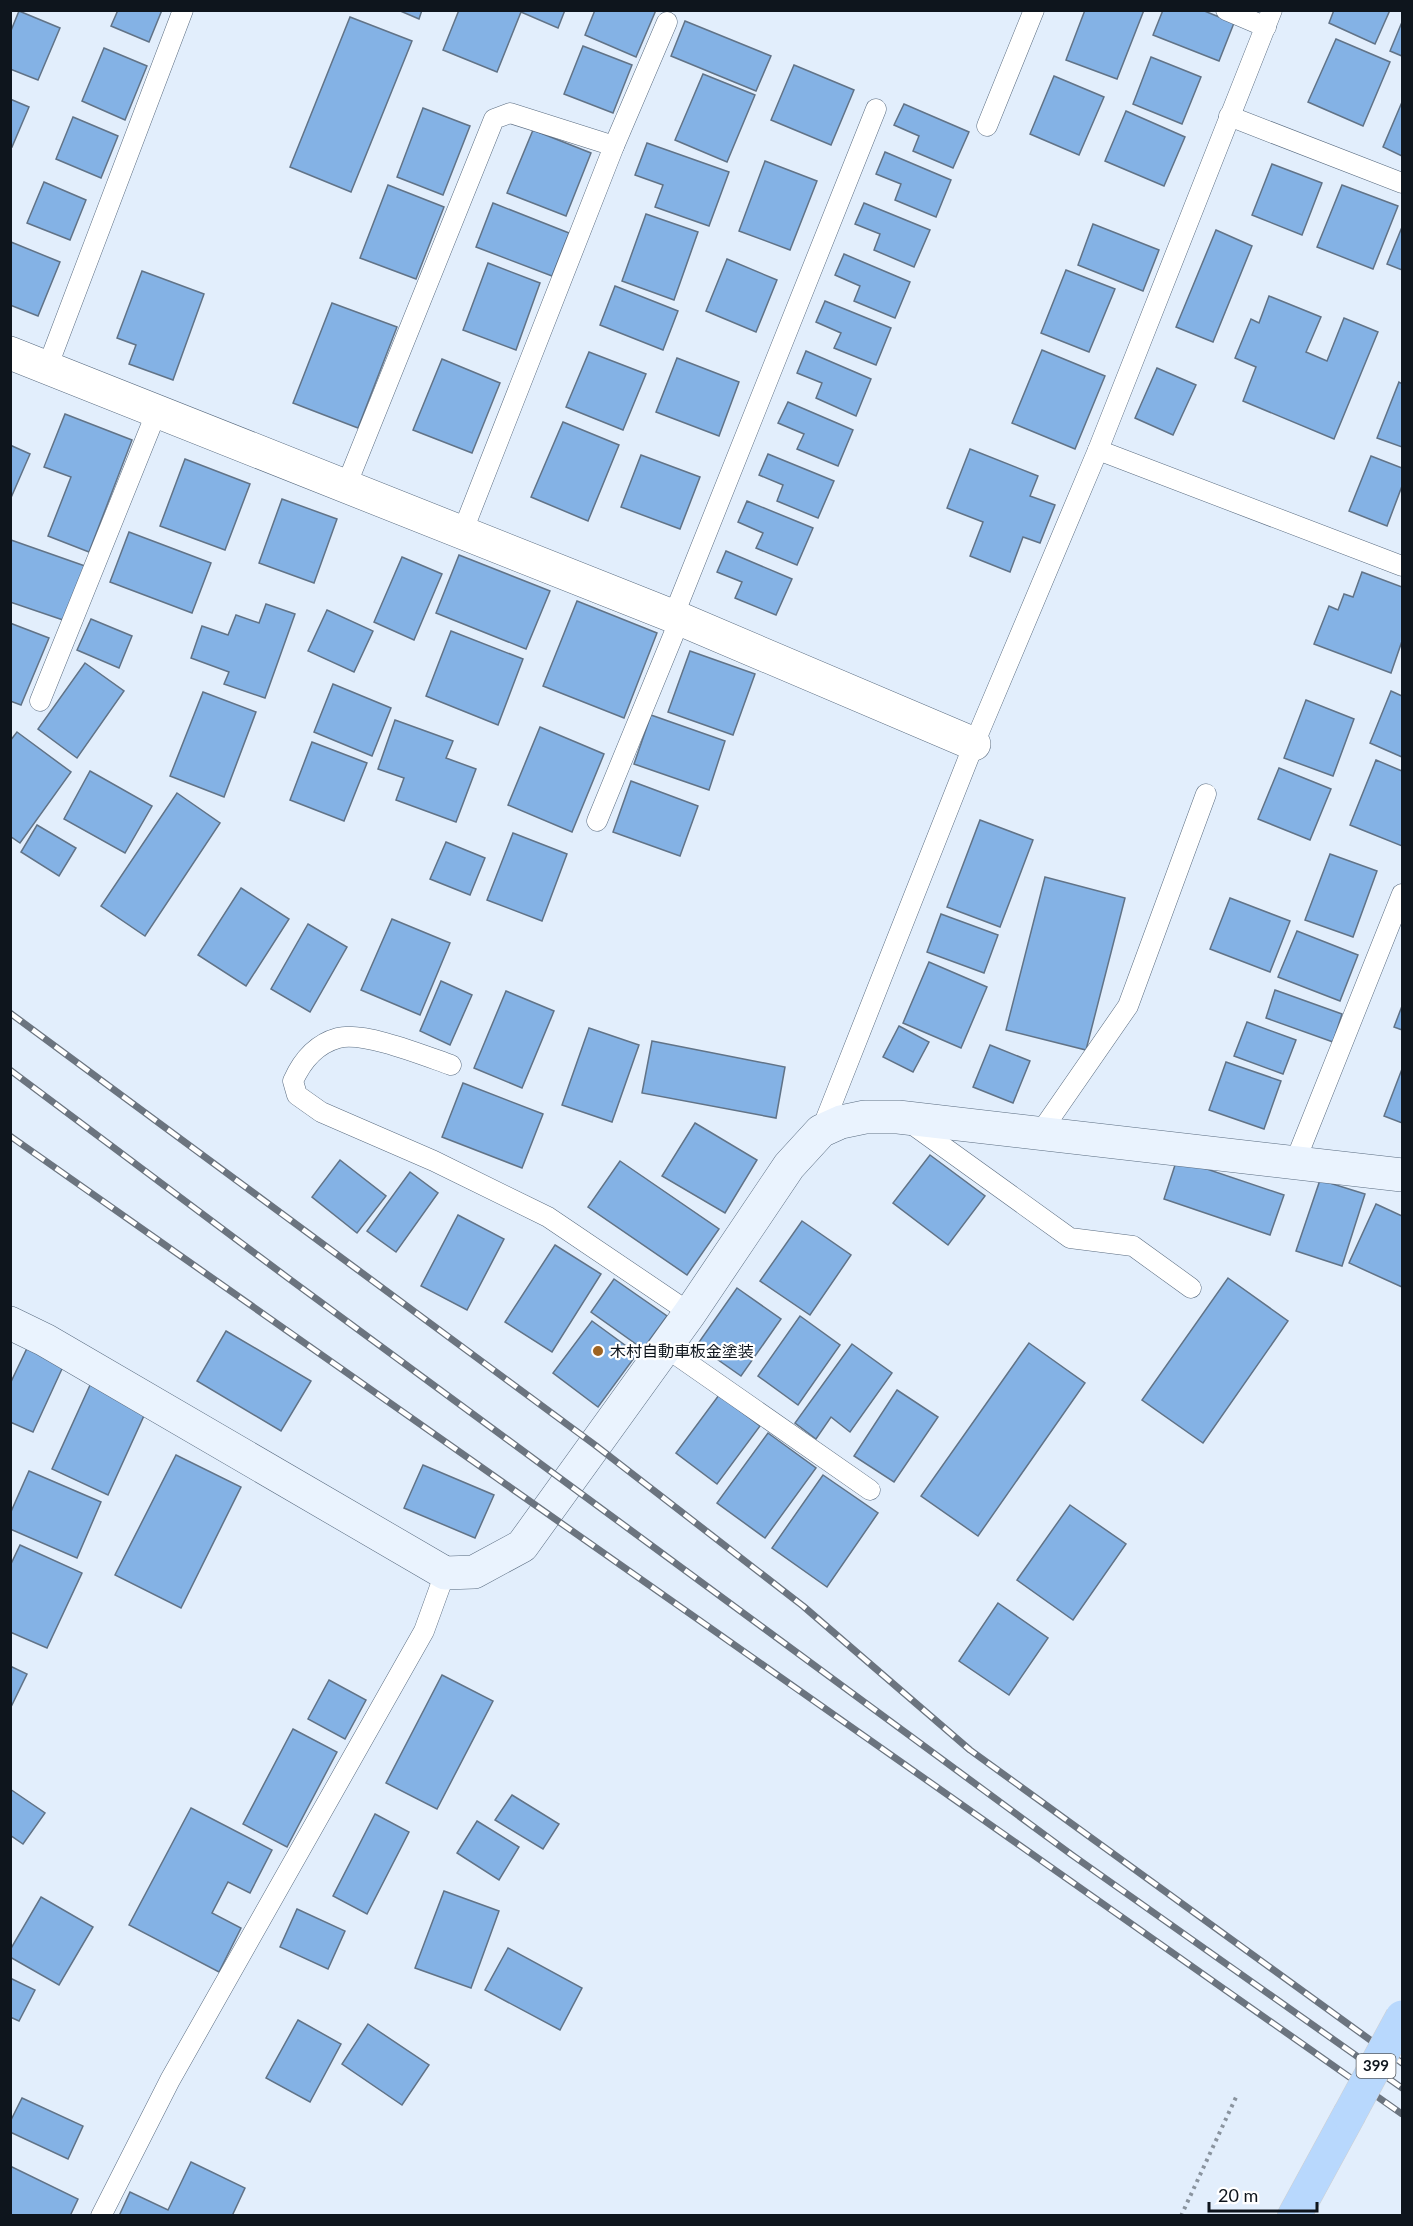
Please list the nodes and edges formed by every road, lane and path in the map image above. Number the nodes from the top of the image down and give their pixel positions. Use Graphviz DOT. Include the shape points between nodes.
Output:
graph roads {
  1 [pos="183,10"];
  2 [pos="1034,10"];
  3 [pos="1226,10"];
  4 [pos="1269,19"];
  5 [pos="667,22"];
  6 [pos="876,109"];
  7 [pos="1229,116"];
  8 [pos="987,126"];
  9 [pos="615,146"];
  10 [pos="1402,183"];
  11 [pos="10,353"];
  12 [pos="47,368"];
  13 [pos="157,411"];
  14 [pos="1098,450"];
  15 [pos="346,486"];
  16 [pos="462,533"];
  17 [pos="1402,566"];
  18 [pos="676,618"];
  19 [pos="40,701"];
  20 [pos="975,744"];
  21 [pos="1206,794"];
  22 [pos="597,821"];
  23 [pos="1402,894"];
  24 [pos="451,1065"];
  25 [pos="903,1118"];
  26 [pos="820,1131"];
  27 [pos="1040,1133"];
  28 [pos="1295,1162"];
  29 [pos="1402,1175"];
  30 [pos="1191,1288"];
  31 [pos="690,1313"];
  32 [pos="10,1323"];
  33 [pos="665,1347"];
  34 [pos="870,1490"];
  35 [pos="445,1573"];
  36 [pos="1402,2017"];
  37 [pos="1237,2095"];
  38 [pos="101,2216"];
  39 [pos="1181,2216"];
  40 [pos="1294,2216"];
  1 -- 12 [label="lane"];
  2 -- 8 [label="lane"];
  3 -- 4 [label="lane"];
  4 -- 7 [label="lane"];
  5 -- 9 [label="lane"];
  6 -- 18 [label="lane"];
  7 -- 10 [label="lane"];
  7 -- 14 [label="lane"];
  9 -- 15 [label="lane" via="510,112 494,119"];
  9 -- 16 [label="lane"];
  11 -- 12 [label="street"];
  12 -- 13 [label="street"];
  13 -- 15 [label="street"];
  13 -- 19 [label="lane"];
  14 -- 17 [label="lane"];
  14 -- 20 [label="lane"];
  15 -- 16 [label="street"];
  16 -- 18 [label="street"];
  18 -- 20 [label="street"];
  18 -- 22 [label="lane"];
  20 -- 26 [label="lane"];
  21 -- 27 [label="lane" via="1128,1006"];
  23 -- 28 [label="lane"];
  24 -- 31 [label="lane" via="384,1043 338,1038 307,1057 293,1081 297,1095 321,1112 548,1217"];
  25 -- 26 [label="street" via="865,1117"];
  25 -- 27 [label="street"];
  25 -- 30 [label="lane" via="1070,1238 1133,1246"];
  26 -- 31 [label="street" via="789,1166"];
  27 -- 28 [label="street"];
  28 -- 29 [label="street"];
  31 -- 33 [label="street"];
  32 -- 35 [label="street"];
  33 -- 34 [label="lane"];
  33 -- 35 [label="street" via="522,1546 474,1572"];
  35 -- 38 [label="lane" via="424,1631 170,2080"];
  36 -- 40 [label="highway, 399, bridge"];
  37 -- 39 [label="path"];
}
